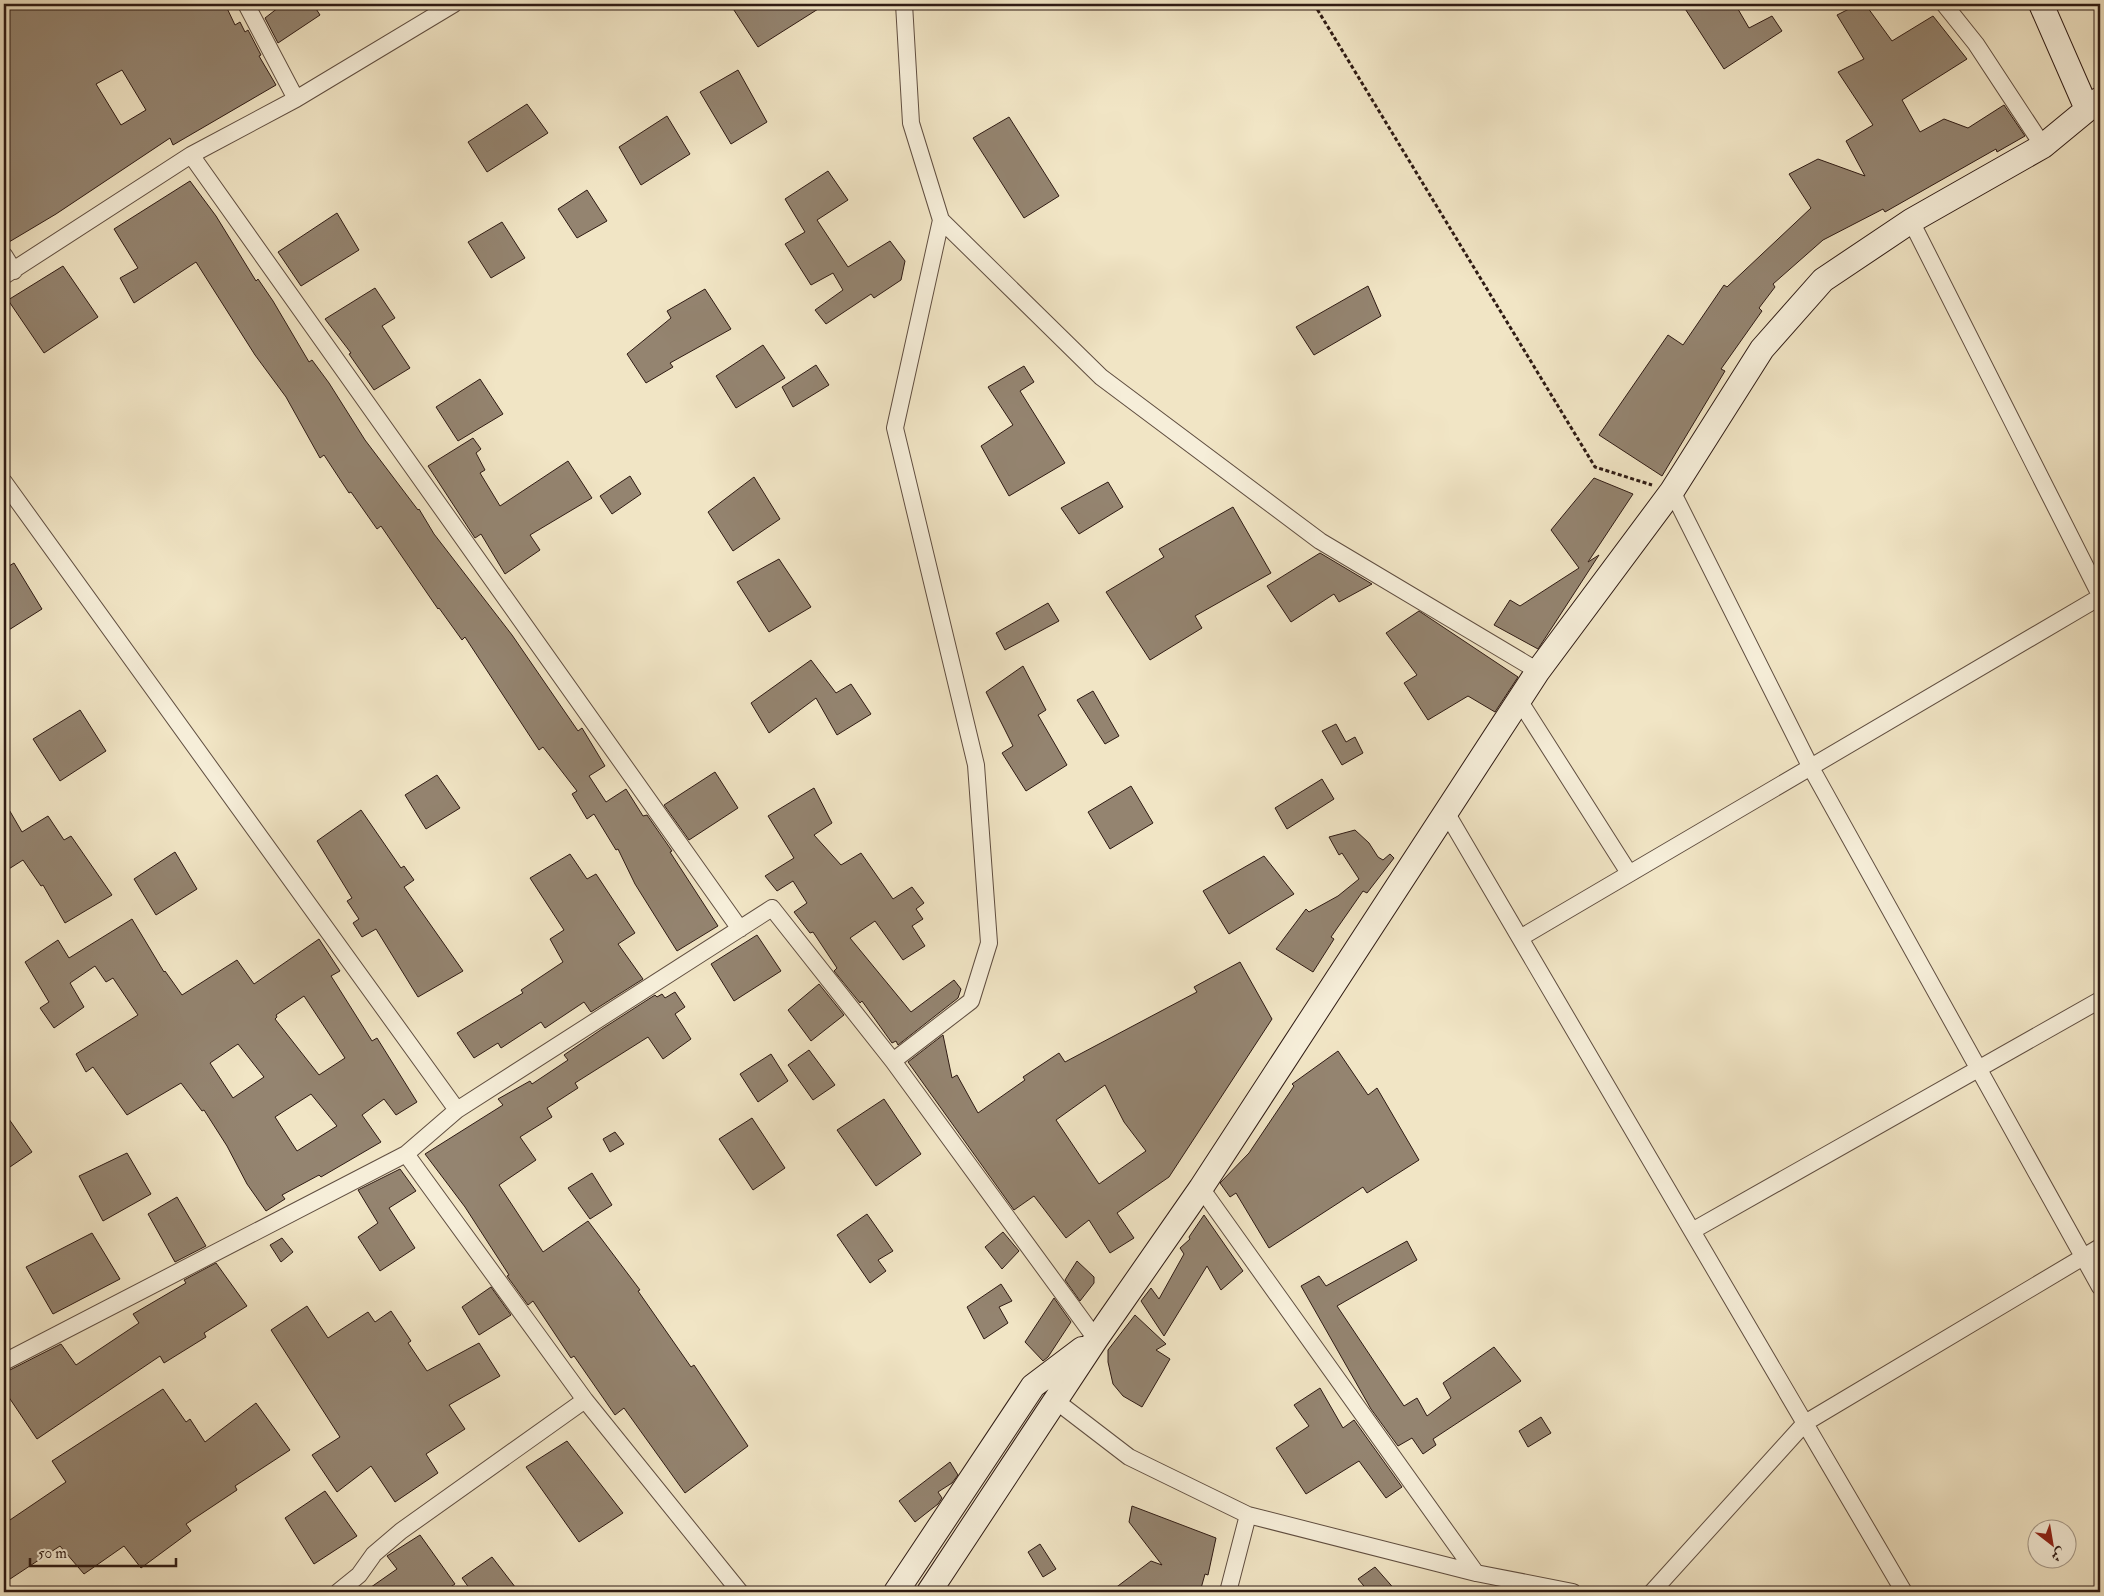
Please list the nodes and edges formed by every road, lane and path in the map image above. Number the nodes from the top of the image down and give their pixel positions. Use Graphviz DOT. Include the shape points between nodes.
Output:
graph roads {
  1 [pos="246,4"];
  2 [pos="454,4"];
  3 [pos="904,4"];
  4 [pos="1314,4"];
  5 [pos="1944,4"];
  6 [pos="2041,4"];
  7 [pos="296,99"];
  8 [pos="2093,104"];
  9 [pos="2043,146"];
  10 [pos="191,155"];
  11 [pos="941,220"];
  12 [pos="1911,221"];
  13 [pos="4,255"];
  14 [pos="9,274"];
  15 [pos="4,482"];
  16 [pos="1672,491"];
  17 [pos="2100,596"];
  18 [pos="1538,671"];
  19 [pos="1519,700"];
  20 [pos="1810,766"];
  21 [pos="1446,812"];
  22 [pos="1629,873"];
  23 [pos="740,929"];
  24 [pos="1520,938"];
  25 [pos="2100,1000"];
  26 [pos="893,1061"];
  27 [pos="1978,1068"];
  28 [pos="457,1110"];
  29 [pos="406,1154"];
  30 [pos="1201,1188"];
  31 [pos="1692,1231"];
  32 [pos="2100,1247"];
  33 [pos="2084,1257"];
  34 [pos="2100,1287"];
  35 [pos="1096,1339"];
  36 [pos="4,1362"];
  37 [pos="585,1400"];
  38 [pos="1056,1401"];
  39 [pos="1805,1423"];
  40 [pos="1248,1515"];
  41 [pos="1476,1573"];
  42 [pos="338,1592"];
  43 [pos="740,1592"];
  44 [pos="896,1592"];
  45 [pos="929,1592"];
  46 [pos="1228,1592"];
  47 [pos="1573,1592"];
  48 [pos="1652,1592"];
  49 [pos="1904,1592"];
  1 -- 7 [label="street"];
  2 -- 7 [label="street"];
  3 -- 11 [label="street" via="912,123"];
  4 -- 16 [label="path" via="1595,467"];
  5 -- 9 [label="street" via="1976,44"];
  6 -- 8 [label="street"];
  7 -- 10 [label="street"];
  8 -- 9 [label="street"];
  9 -- 12 [label="street"];
  10 -- 14 [label="street"];
  10 -- 23 [label="street"];
  11 -- 18 [label="street" via="1109,383 1320,541"];
  11 -- 26 [label="street" via="896,428 976,765 989,943 971,1001"];
  12 -- 16 [label="street" via="1823,280 1762,349"];
  12 -- 17 [label="street"];
  13 -- 14 [label="street"];
  15 -- 28 [label="street"];
  16 -- 18 [label="street"];
  16 -- 20 [label="street"];
  17 -- 20 [label="street"];
  18 -- 19 [label="street"];
  19 -- 21 [label="street"];
  19 -- 22 [label="street"];
  20 -- 22 [label="street"];
  20 -- 27 [label="street"];
  21 -- 24 [label="street"];
  21 -- 30 [label="street"];
  22 -- 24 [label="street"];
  23 -- 26 [label="street" via="772,908"];
  23 -- 28 [label="street"];
  24 -- 31 [label="street"];
  25 -- 27 [label="street"];
  26 -- 35 [label="street"];
  27 -- 31 [label="street"];
  27 -- 33 [label="street"];
  28 -- 29 [label="street"];
  29 -- 36 [label="street"];
  29 -- 37 [label="street"];
  30 -- 35 [label="street"];
  30 -- 41 [label="street"];
  31 -- 39 [label="street"];
  32 -- 33 [label="street"];
  33 -- 34 [label="street"];
  33 -- 39 [label="street"];
  35 -- 38 [label="street"];
  35 -- 44 [label="street" via="1033,1386"];
  37 -- 42 [label="street" via="401,1531"];
  37 -- 43 [label="street"];
  38 -- 40 [label="street" via="1129,1457"];
  38 -- 45 [label="street"];
  39 -- 48 [label="street"];
  39 -- 49 [label="street"];
  40 -- 41 [label="street"];
  40 -- 46 [label="street"];
  41 -- 47 [label="street"];
}
